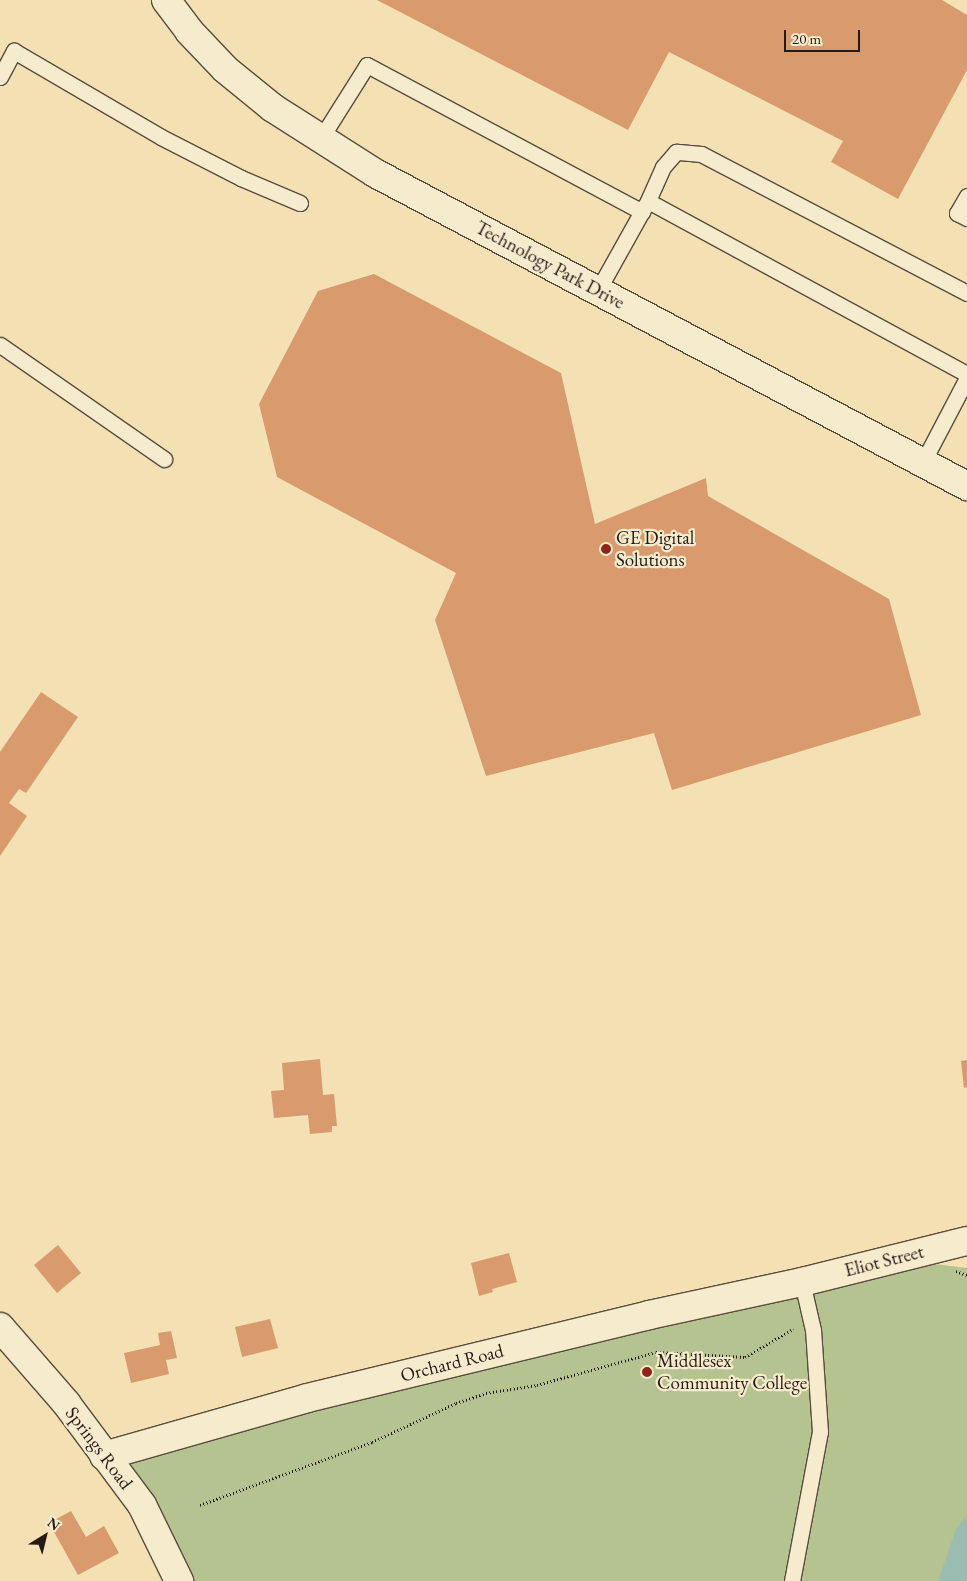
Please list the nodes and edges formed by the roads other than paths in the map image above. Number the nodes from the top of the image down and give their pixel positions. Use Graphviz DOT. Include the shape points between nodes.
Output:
graph roads {
  1 [pos="166,0"];
  2 [pos="0,77"];
  3 [pos="321,138"];
  4 [pos="967,196"];
  5 [pos="300,204"];
  6 [pos="645,206"];
  7 [pos="967,218"];
  8 [pos="598,290"];
  9 [pos="967,293"];
  10 [pos="0,345"];
  11 [pos="967,374"];
  12 [pos="967,378"];
  13 [pos="164,459"];
  14 [pos="923,462"];
  15 [pos="967,486"];
  16 [pos="967,1240"];
  17 [pos="802,1282"];
  18 [pos="0,1327"];
  19 [pos="104,1456"];
  20 [pos="179,1581"];
  21 [pos="792,1581"];
  1 -- 3 [label="street, Technology Park Drive" via="188,31 225,69 273,108"];
  2 -- 5 [label="lane" via="14,51 161,137"];
  3 -- 6 [label="lane" via="367,64"];
  3 -- 8 [label="street, Technology Park Drive" via="375,173"];
  4 -- 7 [label="lane" via="957,213"];
  6 -- 8 [label="lane"];
  6 -- 9 [label="lane" via="663,167 676,152 701,154"];
  6 -- 11 [label="lane"];
  8 -- 14 [label="street, Technology Park Drive"];
  10 -- 13 [label="lane"];
  12 -- 14 [label="lane"];
  14 -- 15 [label="street, Technology Park Drive"];
  16 -- 17 [label="street, Eliot Street"];
  17 -- 19 [label="street, Orchard Road" via="649,1315 307,1398"];
  17 -- 21 [label="lane" via="810,1319 820,1432"];
  18 -- 19 [label="street, Springs Road" via="66,1403"];
  19 -- 20 [label="street, Springs Road" via="142,1505"];
}
